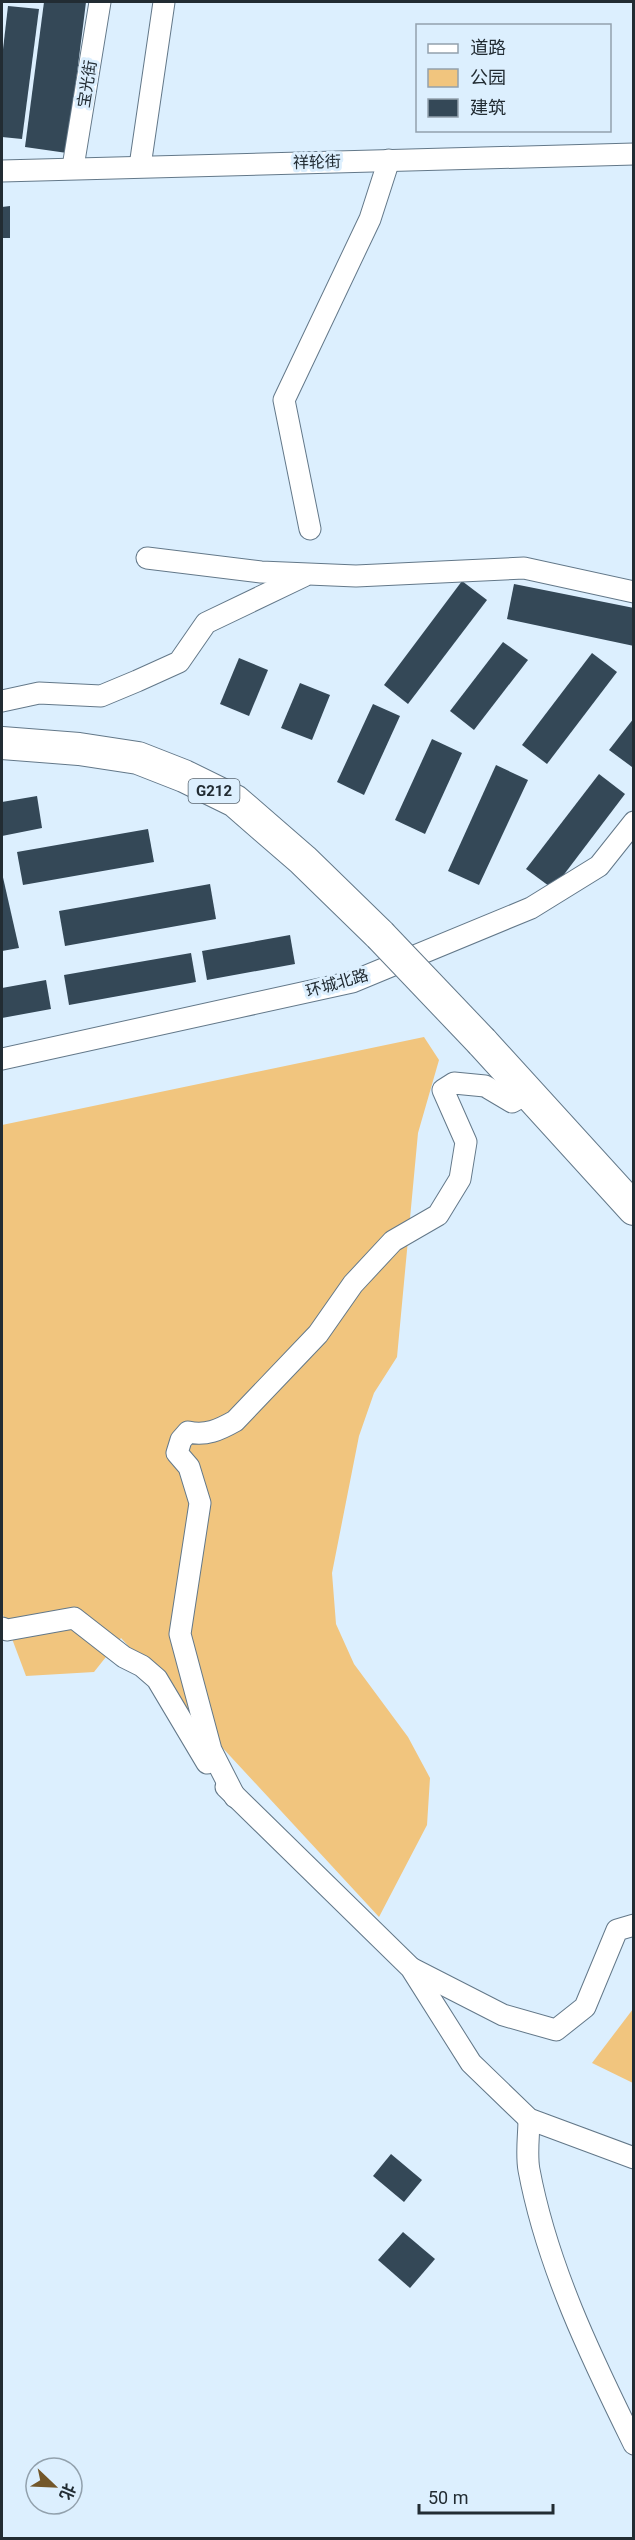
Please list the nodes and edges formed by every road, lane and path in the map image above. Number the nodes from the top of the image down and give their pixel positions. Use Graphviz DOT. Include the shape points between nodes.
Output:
graph roads {
  1 [pos="100,2"];
  2 [pos="164,2"];
  3 [pos="633,154"];
  4 [pos="389,160"];
  5 [pos="140,166"];
  6 [pos="74,167"];
  7 [pos="2,171"];
  8 [pos="310,529"];
  9 [pos="147,558"];
  10 [pos="308,574"];
  11 [pos="633,592"];
  12 [pos="2,701"];
  13 [pos="2,742"];
  14 [pos="633,822"];
  15 [pos="2,1059"];
  16 [pos="528,1093"];
  17 [pos="633,1209"];
  18 [pos="2,1628"];
  19 [pos="235,1797"];
  20 [pos="633,1925"];
  21 [pos="411,1968"];
  22 [pos="530,2119"];
  23 [pos="633,2158"];
  24 [pos="633,2444"];
  1 -- 6 [label="street, 宝光街"];
  2 -- 5 [label="street"];
  3 -- 4 [label="street, 祥轮街"];
  4 -- 5 [label="street, 祥轮街"];
  4 -- 8 [label="street" via="370,219 284,400"];
  5 -- 6 [label="street, 祥轮街"];
  6 -- 7 [label="street, 祥轮街"];
  9 -- 10 [label="street"];
  10 -- 11 [label="street" via="356,576 524,568"];
  10 -- 12 [label="street" via="206,623 179,662 101,696 39,693"];
  13 -- 16 [label="highway, G212, bridge" via="138,758 235,801 380,935"];
  14 -- 15 [label="street, 环城北路" via="599,866 531,908 352,982"];
  16 -- 17 [label="highway, G212"];
  16 -- 19 [label="street" via="512,1102 485,1086 454,1083 443,1090 465,1142 460,1179 438,1215 393,1241 353,1284 318,1334 235,1421 202,1435 188,1432 181,1440 177,1453 189,1467 200,1503 180,1634 211,1750"];
  18 -- 19 [label="street" via="74,1618 124,1657 142,1666 156,1679 211,1769"];
  19 -- 21 [label="street"];
  20 -- 21 [label="street" via="617,1930 585,2007 556,2030 502,2015"];
  21 -- 22 [label="street" via="471,2063"];
  22 -- 23 [label="street"];
  22 -- 24 [label="street" via="528,2167 550,2250 595,2364"];
}
